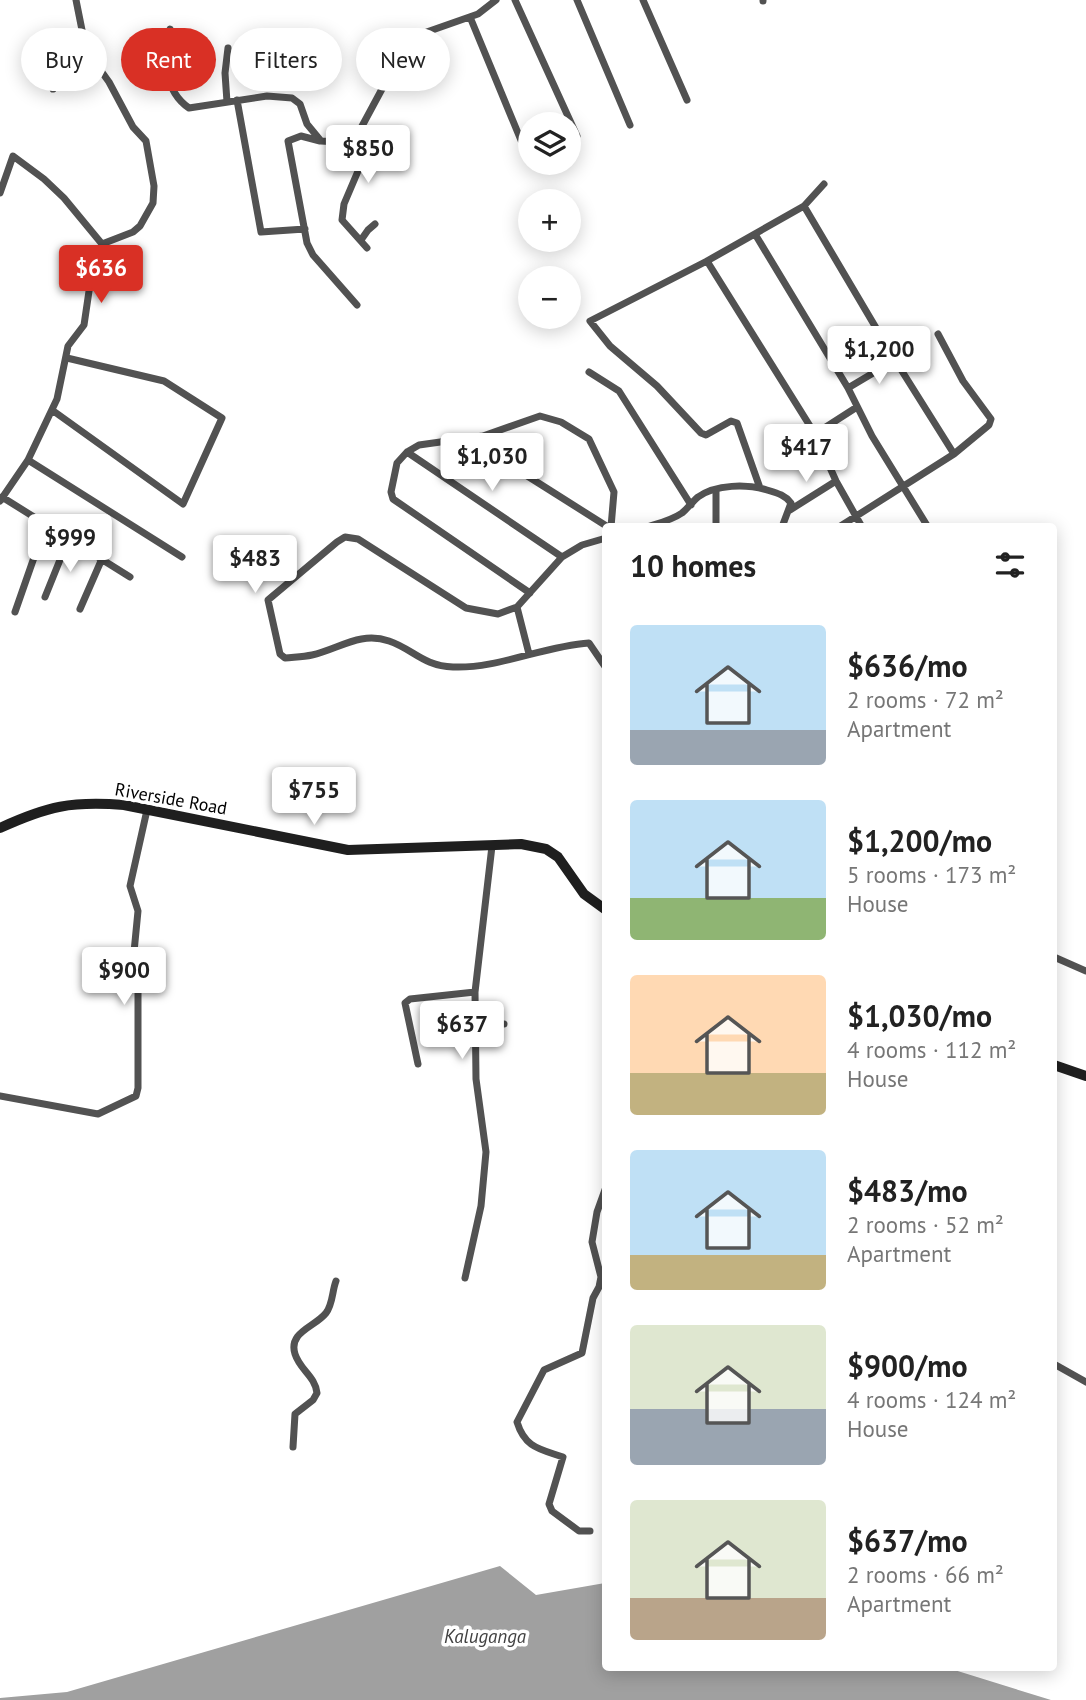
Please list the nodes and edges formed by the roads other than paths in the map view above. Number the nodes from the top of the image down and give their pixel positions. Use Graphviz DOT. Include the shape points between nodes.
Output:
graph roads {
  1 [pos="76,0"];
  2 [pos="515,0"];
  3 [pos="577,0"];
  4 [pos="643,0"];
  5 [pos="492,1"];
  6 [pos="470,17"];
  7 [pos="82,28"];
  8 [pos="228,48"];
  9 [pos="107,79"];
  10 [pos="173,91"];
  11 [pos="237,100"];
  12 [pos="687,100"];
  13 [pos="227,102"];
  14 [pos="566,112"];
  15 [pos="629,125"];
  16 [pos="518,133"];
  17 [pos="351,135"];
  18 [pos="321,141"];
  19 [pos="824,184"];
  20 [pos="0,193"];
  21 [pos="804,206"];
  22 [pos="375,224"];
  23 [pos="305,229"];
  24 [pos="755,233"];
  25 [pos="361,240"];
  26 [pos="103,244"];
  27 [pos="367,248"];
  28 [pos="707,261"];
  29 [pos="356,305"];
  30 [pos="938,334"];
  31 [pos="67,358"];
  32 [pos="895,360"];
  33 [pos="589,372"];
  34 [pos="848,388"];
  35 [pos="857,407"];
  36 [pos="52,410"];
  37 [pos="815,434"];
  38 [pos="483,436"];
  39 [pos="407,452"];
  40 [pos="954,454"];
  41 [pos="28,460"];
  42 [pos="836,481"];
  43 [pos="904,487"];
  44 [pos="760,488"];
  45 [pos="716,490"];
  46 [pos="1,499"];
  47 [pos="691,505"];
  48 [pos="790,510"];
  49 [pos="856,517"];
  50 [pos="603,523"];
  51 [pos="610,523"];
  52 [pos="667,523"];
  53 [pos="716,523"];
  54 [pos="784,523"];
  55 [pos="846,523"];
  56 [pos="860,523"];
  57 [pos="926,523"];
  58 [pos="45,526"];
  59 [pos="602,539"];
  60 [pos="68,540"];
  61 [pos="182,557"];
  62 [pos="562,557"];
  63 [pos="101,561"];
  64 [pos="130,577"];
  65 [pos="530,593"];
  66 [pos="46,597"];
  67 [pos="517,607"];
  68 [pos="80,609"];
  69 [pos="15,612"];
  70 [pos="529,654"];
  71 [pos="602,662"];
  72 [pos="147,810"];
  73 [pos="0,828"];
  74 [pos="492,846"];
  75 [pos="602,907"];
  76 [pos="1057,958"];
  77 [pos="1086,971"];
  78 [pos="475,992"];
  79 [pos="475,1022"];
  80 [pos="505,1024"];
  81 [pos="418,1064"];
  82 [pos="1057,1066"];
  83 [pos="1086,1076"];
  84 [pos="0,1096"];
  85 [pos="602,1198"];
  86 [pos="465,1278"];
  87 [pos="336,1281"];
  88 [pos="1057,1366"];
  89 [pos="1086,1382"];
  90 [pos="293,1447"];
  91 [pos="590,1531"];
  1 -- 7 [label="street"];
  2 -- 14 [label="street"];
  3 -- 15 [label="street"];
  4 -- 12 [label="street"];
  5 -- 6 [label="street"];
  6 -- 16 [label="street"];
  6 -- 17 [label="street" via="421,34 389,76 361,128"];
  8 -- 13 [label="street"];
  9 -- 26 [label="street" via="146,141 154,186 153,203 140,226"];
  10 -- 13 [label="street" via="188,108"];
  11 -- 13 [label="street"];
  11 -- 18 [label="street" via="292,98"];
  11 -- 23 [label="street" via="261,232"];
  17 -- 18 [label="street" via="337,142"];
  17 -- 25 [label="street" via="364,157 342,220"];
  18 -- 23 [label="street" via="301,136 288,141"];
  19 -- 21 [label="street"];
  20 -- 26 [label="street" via="13,156 64,198"];
  21 -- 24 [label="street"];
  21 -- 32 [label="street"];
  22 -- 25 [label="street"];
  23 -- 29 [label="street" via="313,256"];
  24 -- 28 [label="street"];
  24 -- 34 [label="street"];
  25 -- 27 [label="street"];
  26 -- 31 [label="street" via="93,264 84,325 68,346"];
  28 -- 37 [label="street"];
  28 -- 44 [label="street" via="590,321 701,433 706,435 731,421 737,423"];
  30 -- 40 [label="street" via="963,381 991,419 982,433"];
  31 -- 36 [label="street"];
  31 -- 36 [label="street" via="164,381 222,418 183,504"];
  32 -- 34 [label="street"];
  32 -- 40 [label="street"];
  33 -- 47 [label="street" via="619,391"];
  34 -- 35 [label="street"];
  35 -- 37 [label="street"];
  35 -- 43 [label="street"];
  36 -- 41 [label="street"];
  37 -- 42 [label="street"];
  38 -- 39 [label="street" via="419,445"];
  38 -- 50 [label="street" via="491,453"];
  38 -- 51 [label="street" via="540,416 589,439 614,492"];
  39 -- 62 [label="street"];
  39 -- 65 [label="street" via="397,463 393,499"];
  40 -- 43 [label="street"];
  41 -- 46 [label="street"];
  41 -- 61 [label="street"];
  42 -- 48 [label="street"];
  42 -- 49 [label="street"];
  43 -- 49 [label="street"];
  43 -- 57 [label="street"];
  44 -- 45 [label="street"];
  44 -- 48 [label="street" via="787,498"];
  45 -- 47 [label="street"];
  45 -- 53 [label="street"];
  46 -- 58 [label="street"];
  47 -- 52 [label="street"];
  48 -- 54 [label="street"];
  49 -- 55 [label="street"];
  49 -- 56 [label="street"];
  58 -- 60 [label="street"];
  58 -- 69 [label="street"];
  59 -- 62 [label="street"];
  60 -- 63 [label="street"];
  60 -- 66 [label="street"];
  62 -- 65 [label="street"];
  63 -- 64 [label="street"];
  63 -- 68 [label="street"];
  65 -- 67 [label="street"];
  67 -- 70 [label="street"];
  67 -- 70 [label="street" via="498,614 466,608 358,539 345,537 268,600 280,654 285,658 362,638 389,641 420,659 452,667"];
  70 -- 71 [label="street" via="589,643"];
  72 -- 73 [label="street, Riverside Road" via="99,803 53,807"];
  72 -- 74 [label="street, Riverside Road" via="348,850"];
  72 -- 84 [label="street" via="130,886 138,911 134,952 141,959 136,1096 98,1114"];
  74 -- 75 [label="street, Riverside Road" via="521,844 547,849 584,894"];
  74 -- 78 [label="street"];
  76 -- 77 [label="street"];
  78 -- 79 [label="street"];
  78 -- 81 [label="street" via="405,1003"];
  79 -- 80 [label="street"];
  79 -- 86 [label="street" via="476,1079 486,1152 479,1216"];
  82 -- 83 [label="street"];
  85 -- 91 [label="street" via="592,1242 601,1277 583,1353 544,1370 517,1422 521,1437 530,1445 563,1457 549,1504 552,1511 579,1531"];
  87 -- 90 [label="street" via="326,1313 294,1342 296,1358 314,1381 317,1393 295,1414"];
  88 -- 89 [label="street"];
}
